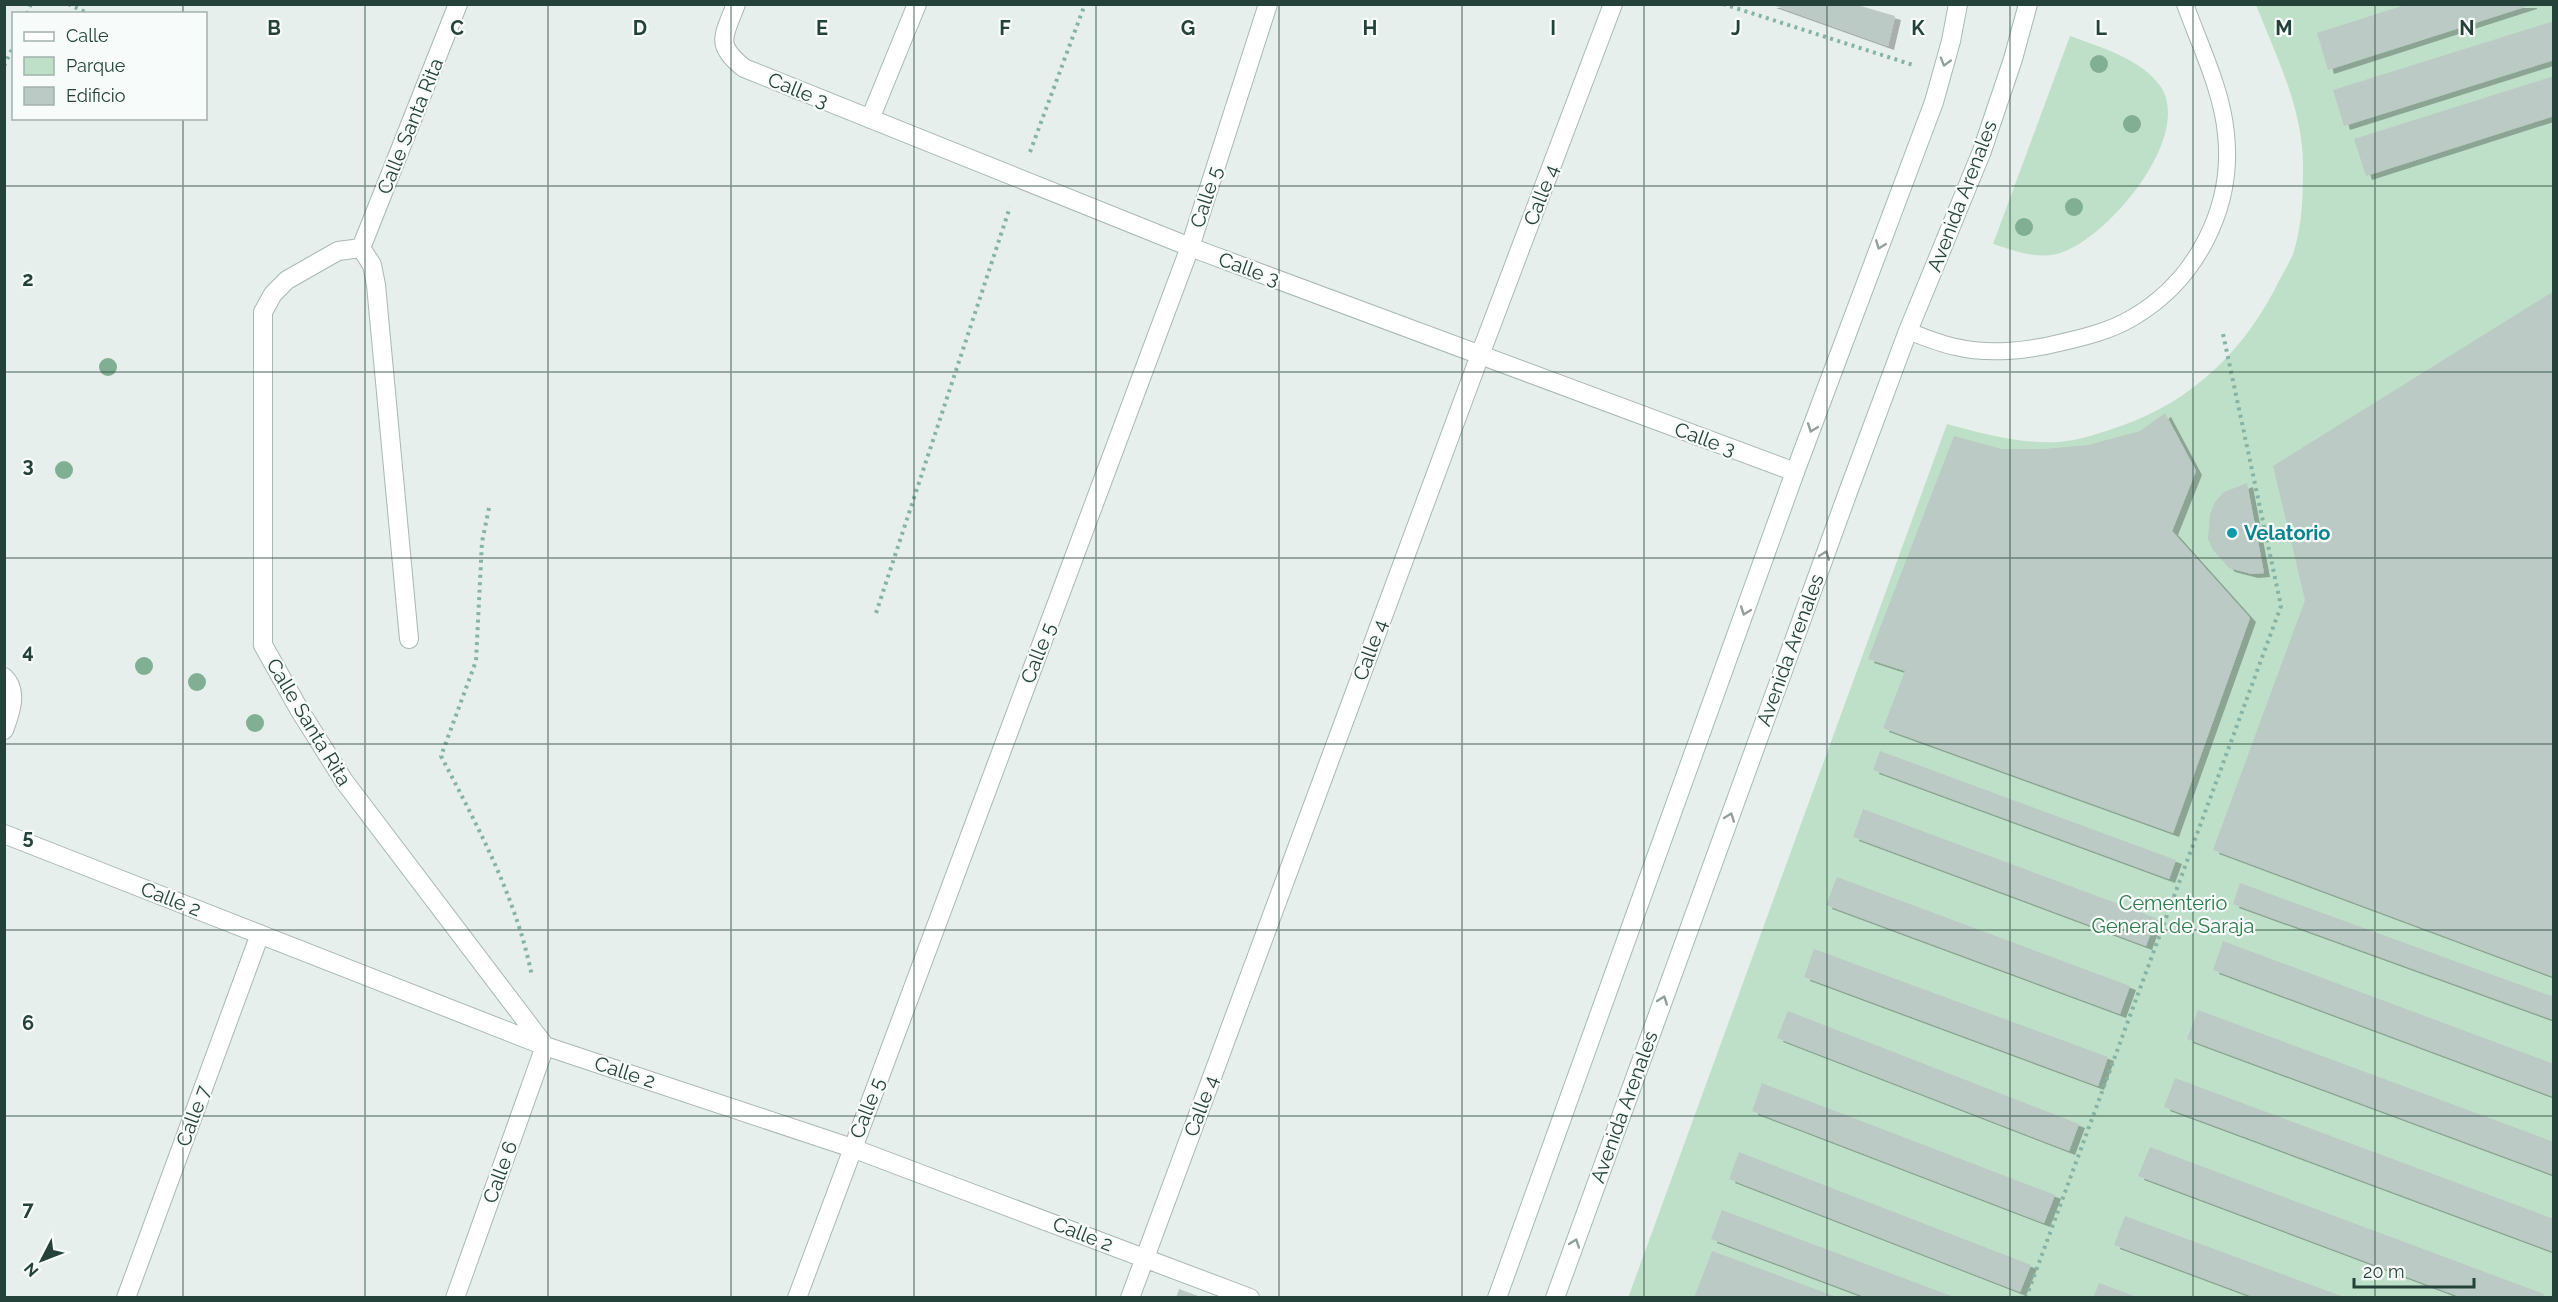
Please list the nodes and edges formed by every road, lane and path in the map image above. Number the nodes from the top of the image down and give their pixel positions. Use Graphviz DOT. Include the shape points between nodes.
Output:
graph roads {
  1 [pos="68,4"];
  2 [pos="458,4"];
  3 [pos="736,4"];
  4 [pos="917,4"];
  5 [pos="1085,4"];
  6 [pos="1268,4"];
  7 [pos="1613,4"];
  8 [pos="1723,4"];
  9 [pos="1958,4"];
  10 [pos="2028,4"];
  11 [pos="2185,4"];
  12 [pos="86,12"];
  13 [pos="12,49"];
  14 [pos="4,66"];
  15 [pos="1941,74"];
  16 [pos="870,119"];
  17 [pos="1019,180"];
  18 [pos="1190,247"];
  19 [pos="361,248"];
  20 [pos="1908,332"];
  21 [pos="2223,334"];
  22 [pos="1480,355"];
  23 [pos="1795,472"];
  24 [pos="489,508"];
  25 [pos="876,613"];
  26 [pos="409,639"];
  27 [pos="4,677"];
  28 [pos="4,730"];
  29 [pos="4,834"];
  30 [pos="260,934"];
  31 [pos="534,987"];
  32 [pos="545,1046"];
  33 [pos="852,1148"];
  34 [pos="1145,1258"];
  35 [pos="126,1298"];
  36 [pos="455,1298"];
  37 [pos="797,1298"];
  38 [pos="1130,1298"];
  39 [pos="1250,1298"];
  40 [pos="1497,1298"];
  41 [pos="1555,1298"];
  42 [pos="2026,1298"];
  1 -- 12 [label="path"];
  2 -- 19 [label="street, Calle Santa Rita"];
  3 -- 16 [label="street, Calle 3" via="723,38 729,56 744,68"];
  4 -- 16 [label="street"];
  5 -- 17 [label="path"];
  6 -- 18 [label="street, Calle 5"];
  7 -- 22 [label="street, Calle 4"];
  8 -- 15 [label="path"];
  9 -- 15 [label="street, one-way"];
  10 -- 20 [label="street, Avenida Arenales" via="1982,151"];
  11 -- 20 [label="lane" via="2220,103 2226,165 2223,197 2213,226 2181,279 2132,319 2104,332 2043,347 2001,351 1957,348"];
  13 -- 14 [label="path"];
  15 -- 23 [label="street, one-way" via="1934,102"];
  16 -- 17 [label="street, Calle 3"];
  17 -- 18 [label="street, Calle 3"];
  17 -- 25 [label="path"];
  18 -- 22 [label="street, Calle 3"];
  18 -- 33 [label="street, Calle 5"];
  19 -- 26 [label="street" via="372,265 376,285"];
  19 -- 32 [label="street, Calle Santa Rita" via="338,251 287,280 263,312 263,645 344,782"];
  41 -- 20 [label="street, Avenida Arenales, one-way"];
  21 -- 42 [label="path" via="2281,606"];
  22 -- 23 [label="street, Calle 3"];
  22 -- 34 [label="street, Calle 4"];
  23 -- 40 [label="street, one-way"];
  24 -- 31 [label="path" via="482,542 476,661 441,756 491,853 525,940"];
  27 -- 28 [label="street" via="9,681 13,706"];
  29 -- 30 [label="street, Calle 2"];
  30 -- 32 [label="street, Calle 2"];
  30 -- 35 [label="street, Calle 7"];
  32 -- 33 [label="street, Calle 2"];
  32 -- 36 [label="street, Calle 6"];
  33 -- 34 [label="street, Calle 2"];
  33 -- 37 [label="street, Calle 5"];
  34 -- 38 [label="street, Calle 4"];
  34 -- 39 [label="street, Calle 2"];
}
